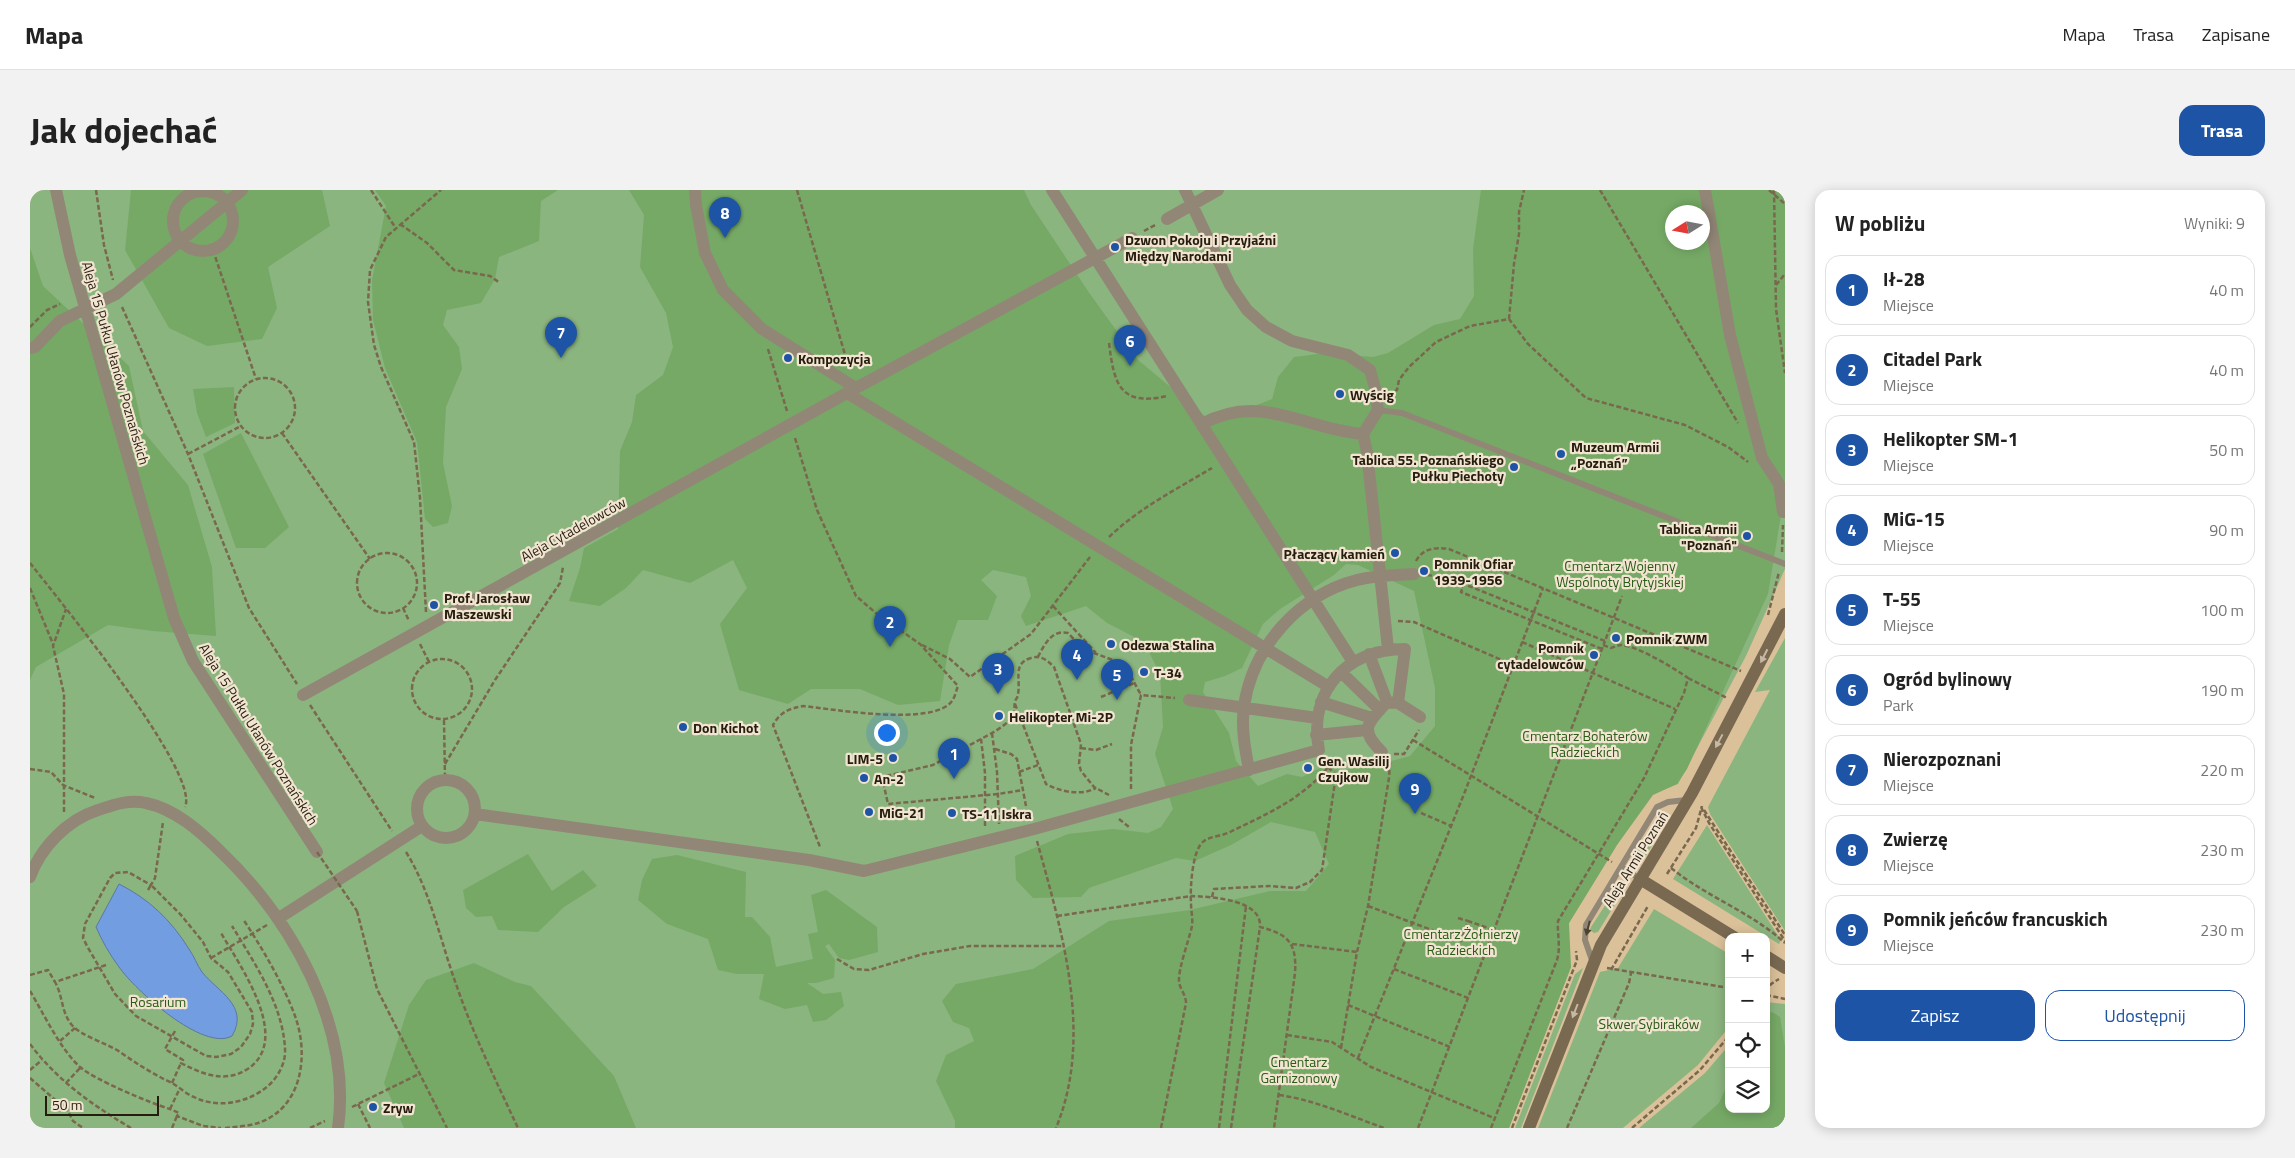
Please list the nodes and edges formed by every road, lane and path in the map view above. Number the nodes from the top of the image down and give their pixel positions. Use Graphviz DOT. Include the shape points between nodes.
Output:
graph roads {
  1 [pos="56,190"];
  2 [pos="96,190"];
  3 [pos="242,190"];
  4 [pos="371,190"];
  5 [pos="441,190"];
  6 [pos="695,190"];
  7 [pos="797,190"];
  8 [pos="1052,190"];
  9 [pos="1185,190"];
  10 [pos="1218,190"];
  11 [pos="1524,190"];
  12 [pos="1600,190"];
  13 [pos="1705,190"];
  14 [pos="1769,190"];
  15 [pos="1774,190"];
  16 [pos="195,191"];
  17 [pos="1773,196"];
  18 [pos="227,202"];
  19 [pos="1785,204"];
  20 [pos="1191,205"];
  21 [pos="1167,219"];
  22 [pos="400,224"];
  23 [pos="396,227"];
  24 [pos="1132,238"];
  25 [pos="180,241"];
  26 [pos="214,250"];
  27 [pos="1095,257"];
  28 [pos="1785,274"];
  29 [pos="500,283"];
  30 [pos="1775,286"];
  31 [pos="116,294"];
  32 [pos="85,308"];
  33 [pos="1509,320"];
  34 [pos="762,328"];
  35 [pos="1110,343"];
  36 [pos="30,348"];
  37 [pos="1785,373"];
  38 [pos="256,379"];
  39 [pos="851,390"];
  40 [pos="1180,391"];
  41 [pos="1378,410"];
  42 [pos="1202,424"];
  43 [pos="791,425"];
  44 [pos="241,426"];
  45 [pos="1741,428"];
  46 [pos="282,433"];
  47 [pos="1363,434"];
  48 [pos="188,454"];
  49 [pos="1225,460"];
  50 [pos="1750,464"];
  51 [pos="1783,512"];
  52 [pos="1099,546"];
  53 [pos="561,553"];
  54 [pos="370,559"];
  55 [pos="30,563"];
  56 [pos="1783,563"];
  57 [pos="1414,574"];
  58 [pos="1379,576"];
  59 [pos="1435,576"];
  60 [pos="424,581"];
  61 [pos="417,582"];
  62 [pos="1463,587"];
  63 [pos="30,588"];
  64 [pos="1543,588"];
  65 [pos="1622,596"];
  66 [pos="1314,598"];
  67 [pos="1053,606"];
  68 [pos="66,609"];
  69 [pos="1534,612"];
  70 [pos="1785,614"];
  71 [pos="1614,617"];
  72 [pos="1530,620"];
  73 [pos="1767,620"];
  74 [pos="1414,622"];
  75 [pos="426,627"];
  76 [pos="1605,641"];
  77 [pos="1522,642"];
  78 [pos="920,644"];
  79 [pos="53,646"];
  80 [pos="1602,647"];
  81 [pos="1265,649"];
  82 [pos="1388,649"];
  83 [pos="1097,654"];
  84 [pos="1369,654"];
  85 [pos="1038,657"];
  86 [pos="1354,662"];
  87 [pos="1746,663"];
  88 [pos="1513,664"];
  89 [pos="1741,671"];
  90 [pos="1341,672"];
  91 [pos="1592,673"];
  92 [pos="1688,678"];
  93 [pos="1738,678"];
  94 [pos="1134,683"];
  95 [pos="1329,687"];
  96 [pos="1731,691"];
  97 [pos="303,694"];
  98 [pos="1141,696"];
  99 [pos="1101,697"];
  100 [pos="1163,697"];
  101 [pos="1727,698"];
  102 [pos="1189,700"];
  103 [pos="1015,702"];
  104 [pos="1321,702"];
  105 [pos="1723,706"];
  106 [pos="1244,707"];
  107 [pos="1675,709"];
  108 [pos="1381,713"];
  109 [pos="1420,717"];
  110 [pos="1317,718"];
  111 [pos="444,720"];
  112 [pos="1419,731"];
  113 [pos="992,733"];
  114 [pos="1316,734"];
  115 [pos="981,739"];
  116 [pos="1413,740"];
  117 [pos="1112,744"];
  118 [pos="1081,748"];
  119 [pos="994,749"];
  120 [pos="1319,750"];
  121 [pos="1386,753"];
  122 [pos="1396,755"];
  123 [pos="445,764"];
  124 [pos="1038,765"];
  125 [pos="1328,767"];
  126 [pos="30,769"];
  127 [pos="1249,770"];
  128 [pos="1020,772"];
  129 [pos="1470,775"];
  130 [pos="445,779"];
  131 [pos="64,786"];
  132 [pos="1096,788"];
  133 [pos="1023,790"];
  134 [pos="1106,793"];
  135 [pos="998,794"];
  136 [pos="986,796"];
  137 [pos="1688,800"];
  138 [pos="1705,800"];
  139 [pos="1134,801"];
  140 [pos="1026,806"];
  141 [pos="104,808"];
  142 [pos="1701,808"];
  143 [pos="165,811"];
  144 [pos="1421,813"];
  145 [pos="475,814"];
  146 [pos="1537,816"];
  147 [pos="180,817"];
  148 [pos="422,826"];
  149 [pos="1000,826"];
  150 [pos="1451,826"];
  151 [pos="1034,830"];
  152 [pos="63,831"];
  153 [pos="398,840"];
  154 [pos="984,840"];
  155 [pos="317,852"];
  156 [pos="1598,854"];
  157 [pos="1612,862"];
  158 [pos="826,863"];
  159 [pos="1621,867"];
  160 [pos="1671,868"];
  161 [pos="1667,874"];
  162 [pos="30,877"];
  163 [pos="1640,879"];
  164 [pos="151,885"];
  165 [pos="148,890"];
  166 [pos="1191,896"];
  167 [pos="1212,897"];
  168 [pos="1246,906"];
  169 [pos="1368,906"];
  170 [pos="1648,906"];
  171 [pos="1058,916"];
  172 [pos="278,918"];
  173 [pos="1458,918"];
  174 [pos="243,919"];
  175 [pos="1468,922"];
  176 [pos="1412,923"];
  177 [pos="232,926"];
  178 [pos="1260,927"];
  179 [pos="262,928"];
  180 [pos="1494,930"];
  181 [pos="221,933"];
  182 [pos="1728,933"];
  183 [pos="253,934"];
  184 [pos="1785,934"];
  185 [pos="241,941"];
  186 [pos="1785,942"];
  187 [pos="1291,944"];
  188 [pos="1064,946"];
  189 [pos="229,948"];
  190 [pos="1358,952"];
  191 [pos="212,958"];
  192 [pos="837,959"];
  193 [pos="1770,959"];
  194 [pos="1577,960"];
  195 [pos="1593,964"];
  196 [pos="106,965"];
  197 [pos="99,968"];
  198 [pos="1785,968"];
  199 [pos="1394,969"];
  200 [pos="1631,973"];
  201 [pos="30,975"];
  202 [pos="55,982"];
  203 [pos="1725,987"];
  204 [pos="30,990"];
  205 [pos="1770,994"];
  206 [pos="1468,998"];
  207 [pos="1785,999"];
  208 [pos="1348,1005"];
  209 [pos="1375,1016"];
  210 [pos="75,1028"];
  211 [pos="175,1031"];
  212 [pos="1287,1035"];
  213 [pos="172,1037"];
  214 [pos="60,1041"];
  215 [pos="1725,1041"];
  216 [pos="30,1044"];
  217 [pos="1450,1047"];
  218 [pos="1341,1048"];
  219 [pos="1358,1058"];
  220 [pos="42,1060"];
  221 [pos="181,1063"];
  222 [pos="80,1068"];
  223 [pos="30,1070"];
  224 [pos="419,1074"];
  225 [pos="30,1078"];
  226 [pos="66,1083"];
  227 [pos="172,1083"];
  228 [pos="180,1088"];
  229 [pos="1432,1094"];
  230 [pos="1279,1095"];
  231 [pos="366,1100"];
  232 [pos="358,1104"];
  233 [pos="170,1109"];
  234 [pos="177,1116"];
  235 [pos="1494,1118"];
  236 [pos="30,1125"];
  237 [pos="33,1128"];
  238 [pos="83,1128"];
  239 [pos="131,1128"];
  240 [pos="172,1128"];
  241 [pos="223,1128"];
  242 [pos="338,1128"];
  243 [pos="370,1128"];
  244 [pos="447,1128"];
  245 [pos="518,1128"];
  246 [pos="1056,1128"];
  247 [pos="1161,1128"];
  248 [pos="1219,1128"];
  249 [pos="1231,1128"];
  250 [pos="1274,1128"];
  251 [pos="1384,1128"];
  252 [pos="1418,1128"];
  253 [pos="1492,1128"];
  254 [pos="1512,1128"];
  255 [pos="1529,1128"];
  256 [pos="1567,1128"];
  257 [pos="1632,1128"];
  1 -- 32 [label="street, Aleja 15 Pułku Ułanów Poznańskich"];
  2 -- 31 [label="path" via="104,245"];
  3 -- 18 [label="street"];
  4 -- 23 [label="path"];
  5 -- 22 [label="path"];
  6 -- 34 [label="street" via="705,254 714,275 723,290"];
  7 -- 39 [label="path"];
  8 -- 27 [label="street"];
  9 -- 20 [label="street"];
  10 -- 20 [label="street"];
  11 -- 33 [label="path"];
  12 -- 45 [label="path"];
  13 -- 51 [label="street" via="1730,335 1762,458 1779,484"];
  14 -- 17 [label="path"];
  15 -- 17 [label="path"];
  16 -- 18 [label="street" via="213,192"];
  16 -- 25 [label="street" via="182,199 174,212 173,227"];
  17 -- 19 [label="path"];
  17 -- 30 [label="path"];
  18 -- 25 [label="street"];
  18 -- 26 [label="street" via="234,215 233,230 226,242"];
  20 -- 21 [label="street"];
  20 -- 41 [label="street" via="1230,285 1248,310 1266,327 1292,341 1348,355 1370,370"];
  21 -- 24 [label="path"];
  22 -- 23 [label="path"];
  22 -- 29 [label="path" via="427,243 454,270 490,276"];
  23 -- 60 [label="path" via="386,237 370,270 369,320 381,367 414,442"];
  24 -- 27 [label="street, Aleja Cytadelowców"];
  25 -- 26 [label="street" via="189,249 201,252"];
  25 -- 31 [label="street"];
  26 -- 38 [label="path"];
  27 -- 39 [label="street, Aleja Cytadelowców"];
  27 -- 40 [label="street"];
  28 -- 30 [label="path"];
  30 -- 37 [label="path"];
  31 -- 32 [label="street"];
  31 -- 48 [label="path"];
  32 -- 36 [label="street" via="60,321 35,347"];
  32 -- 155 [label="street, Aleja 15 Pułku Ułanów Poznańskich" via="174,618 193,661"];
  33 -- 41 [label="path" via="1470,326 1436,342 1409,366 1399,380 1397,390 1384,396"];
  33 -- 50 [label="path" via="1528,344 1586,398 1685,425 1728,446"];
  34 -- 39 [label="street"];
  34 -- 43 [label="path"];
  35 -- 40 [label="path" via="1113,373 1123,391 1133,396 1156,398"];
  38 -- 44 [label="path" via="244,386 236,399 235,413"];
  38 -- 46 [label="path" via="270,378 283,384 292,395 295,409 292,422"];
  39 -- 43 [label="street, Aleja Cytadelowców"];
  39 -- 52 [label="street"];
  40 -- 42 [label="street"];
  41 -- 47 [label="street"];
  41 -- 56 [label="lane" via="1402,414"];
  42 -- 47 [label="street" via="1218,415 1250,410 1270,412 1339,432"];
  42 -- 49 [label="street"];
  43 -- 53 [label="street, Aleja Cytadelowców"];
  43 -- 78 [label="path" via="817,510 856,596"];
  44 -- 46 [label="path" via="253,436 268,438"];
  44 -- 48 [label="path"];
  46 -- 54 [label="path"];
  47 -- 58 [label="street"];
  48 -- 97 [label="path" via="249,608"];
  49 -- 52 [label="path" via="1120,526"];
  49 -- 66 [label="street"];
  51 -- 56 [label="path"];
  52 -- 67 [label="path"];
  52 -- 81 [label="street"];
  53 -- 75 [label="street, Aleja Cytadelowców"];
  53 -- 123 [label="path" via="565,559 560,583 495,680"];
  54 -- 61 [label="path" via="383,553 397,555 409,562"];
  54 -- 61 [label="path" via="360,570 357,586 362,600 374,610 389,613 404,608 412,600"];
  55 -- 68 [label="path"];
  56 -- 73 [label="path"];
  57 -- 58 [label="street"];
  57 -- 64 [label="path" via="1418,557 1425,551 1440,548"];
  58 -- 66 [label="street" via="1338,586"];
  58 -- 82 [label="street"];
  59 -- 62 [label="path"];
  60 -- 61 [label="path"];
  60 -- 75 [label="path"];
  62 -- 69 [label="path" via="1464,584"];
  62 -- 72 [label="path" via="1461,592"];
  63 -- 79 [label="path"];
  64 -- 69 [label="path"];
  64 -- 71 [label="path"];
  65 -- 71 [label="path"];
  66 -- 81 [label="street" via="1293,613"];
  66 -- 86 [label="street"];
  67 -- 78 [label="path" via="1031,634 970,677 950,659"];
  67 -- 83 [label="path"];
  68 -- 79 [label="path"];
  68 -- 147 [label="path" via="104,658 181,775 186,803"];
  69 -- 72 [label="path"];
  69 -- 76 [label="path"];
  70 -- 137 [label="street, Aleja Armii Poznań, one-way"];
  71 -- 76 [label="path"];
  71 -- 89 [label="path"];
  72 -- 77 [label="path"];
  72 -- 80 [label="path"];
  74 -- 88 [label="path"];
  75 -- 97 [label="street, Aleja Cytadelowców"];
  76 -- 80 [label="path"];
  77 -- 88 [label="path"];
  77 -- 91 [label="path"];
  78 -- 158 [label="path" via="958,686 952,701 944,707 914,716 803,706 787,709 773,724"];
  79 -- 131 [label="path" via="64,694"];
  80 -- 91 [label="path"];
  80 -- 92 [label="path" via="1626,646 1667,663"];
  81 -- 95 [label="street"];
  81 -- 106 [label="street" via="1248,688"];
  82 -- 84 [label="street"];
  82 -- 108 [label="street" via="1405,649"];
  83 -- 85 [label="path" via="1083,649 1072,635 1064,632 1047,640"];
  83 -- 94 [label="path" via="1128,671"];
  84 -- 86 [label="street"];
  84 -- 108 [label="street"];
  85 -- 103 [label="path" via="1027,658 1019,666 1019,694"];
  85 -- 118 [label="path" via="1046,659 1054,667"];
  86 -- 90 [label="street"];
  87 -- 89 [label="path"];
  88 -- 129 [label="path"];
  89 -- 93 [label="path"];
  90 -- 95 [label="street"];
  90 -- 108 [label="street"];
  91 -- 107 [label="path"];
  91 -- 146 [label="path"];
  92 -- 101 [label="path"];
  92 -- 107 [label="path"];
  94 -- 98 [label="path"];
  94 -- 99 [label="path"];
  95 -- 104 [label="street"];
  96 -- 101 [label="path"];
  97 -- 153 [label="path"];
  98 -- 100 [label="path"];
  98 -- 139 [label="path" via="1131,745"];
  101 -- 105 [label="path"];
  102 -- 106 [label="street"];
  103 -- 113 [label="path" via="1014,713"];
  103 -- 124 [label="path"];
  104 -- 108 [label="street"];
  104 -- 110 [label="street"];
  106 -- 110 [label="street"];
  106 -- 127 [label="street"];
  107 -- 156 [label="path" via="1644,778"];
  108 -- 109 [label="street"];
  108 -- 114 [label="street"];
  108 -- 121 [label="street" via="1370,741"];
  110 -- 114 [label="street"];
  111 -- 111 [label="path" via="458,715 469,704 473,689 469,674 458,663 444,659 429,662 417,673 412,689 416,705 428,716"];
  111 -- 123 [label="path"];
  112 -- 116 [label="path"];
  113 -- 115 [label="path"];
  113 -- 119 [label="path"];
  114 -- 120 [label="street"];
  115 -- 136 [label="path"];
  115 -- 136 [label="path" via="933,765 882,777 888,804"];
  116 -- 122 [label="path" via="1404,754"];
  116 -- 129 [label="path"];
  117 -- 118 [label="path" via="1096,750"];
  118 -- 132 [label="path" via="1079,764"];
  119 -- 128 [label="path" via="1017,759"];
  119 -- 135 [label="path"];
  120 -- 125 [label="path"];
  120 -- 127 [label="street"];
  121 -- 169 [label="path" via="1389,778"];
  123 -- 130 [label="path"];
  124 -- 128 [label="path"];
  124 -- 132 [label="path" via="1046,784 1053,788 1078,793"];
  125 -- 166 [label="path" via="1291,800 1268,815 1204,841 1195,861"];
  125 -- 167 [label="path" via="1336,775 1322,870 1310,882 1296,888 1214,889"];
  126 -- 131 [label="path" via="51,772"];
  127 -- 139 [label="street"];
  128 -- 133 [label="path"];
  129 -- 146 [label="path"];
  129 -- 150 [label="path"];
  130 -- 145 [label="street" via="462,784 473,797"];
  130 -- 148 [label="street" via="430,784 419,796 416,812"];
  131 -- 141 [label="path" via="94,797"];
  131 -- 152 [label="path"];
  132 -- 134 [label="path"];
  133 -- 135 [label="path"];
  133 -- 140 [label="path"];
  135 -- 136 [label="path"];
  135 -- 149 [label="path"];
  136 -- 154 [label="path"];
  137 -- 159 [label="lane" via="1657,807"];
  137 -- 163 [label="street, Aleja Armii Poznań"];
  138 -- 142 [label="path"];
  139 -- 151 [label="street"];
  141 -- 143 [label="street" via="122,802 146,803"];
  141 -- 152 [label="street" via="85,814"];
  142 -- 160 [label="path" via="1696,828"];
  142 -- 184 [label="path"];
  142 -- 186 [label="path"];
  143 -- 147 [label="street"];
  143 -- 164 [label="path" via="155,878"];
  144 -- 150 [label="path"];
  145 -- 148 [label="street" via="467,829 452,838 435,836"];
  145 -- 158 [label="street"];
  146 -- 156 [label="path"];
  146 -- 180 [label="path"];
  147 -- 172 [label="street" via="239,869"];
  148 -- 153 [label="street"];
  150 -- 176 [label="path"];
  151 -- 154 [label="street"];
  151 -- 171 [label="path"];
  152 -- 162 [label="street" via="37,859"];
  153 -- 172 [label="street"];
  153 -- 245 [label="path" via="418,875 459,994"];
  154 -- 158 [label="street" via="864,871"];
  155 -- 224 [label="path, bridge" via="357,911 377,989"];
  156 -- 157 [label="path"];
  156 -- 235 [label="path" via="1558,921 1560,950 1557,960"];
  159 -- 163 [label="lane"];
  159 -- 195 [label="lane, one-way" via="1586,926 1585,940"];
  160 -- 161 [label="path"];
  160 -- 186 [label="path" via="1690,884"];
  163 -- 182 [label="street"];
  163 -- 195 [label="street, Aleja Armii Poznań" via="1611,925"];
  164 -- 165 [label="path"];
  164 -- 191 [label="path" via="181,914"];
  164 -- 197 [label="path" via="128,872 115,873 110,878 83,931"];
  166 -- 167 [label="path"];
  166 -- 171 [label="path"];
  166 -- 247 [label="path" via="1193,923 1179,980 1186,1003"];
  167 -- 168 [label="path"];
  168 -- 178 [label="path" via="1257,913"];
  168 -- 248 [label="path"];
  169 -- 176 [label="path"];
  169 -- 190 [label="path"];
  170 -- 200 [label="path" via="1611,970"];
  171 -- 188 [label="path"];
  172 -- 242 [label="street" via="310,975 325,1014 336,1058"];
  173 -- 175 [label="path"];
  174 -- 183 [label="path"];
  175 -- 176 [label="path" via="1461,941"];
  175 -- 180 [label="path"];
  176 -- 199 [label="path"];
  177 -- 185 [label="path"];
  178 -- 187 [label="path" via="1283,934"];
  178 -- 249 [label="path"];
  179 -- 183 [label="path"];
  180 -- 206 [label="path"];
  181 -- 189 [label="path"];
  183 -- 185 [label="path"];
  183 -- 241 [label="path" via="295,1016 300,1036 300,1074 293,1094 279,1110 260,1122"];
  185 -- 189 [label="path"];
  185 -- 228 [label="path" via="268,990 282,1026 286,1051 282,1068 259,1093 242,1100 208,1103"];
  187 -- 190 [label="path"];
  187 -- 212 [label="path" via="1296,962"];
  188 -- 192 [label="path" via="962,947 923,954 869,970 854,969"];
  188 -- 246 [label="path" via="1071,999 1071,1082"];
  189 -- 191 [label="path"];
  189 -- 221 [label="path" via="260,1005 266,1042 261,1056 253,1066 231,1077 214,1077"];
  190 -- 208 [label="path"];
  191 -- 213 [label="path" via="228,972 252,1012 250,1034 231,1054 216,1057 206,1056"];
  193 -- 198 [label="street"];
  194 -- 254 [label="path"];
  195 -- 255 [label="street, Aleja Armii Poznań, one-way"];
  196 -- 197 [label="path"];
  197 -- 202 [label="path"];
  197 -- 213 [label="path" via="115,994 136,1016"];
  199 -- 206 [label="path"];
  199 -- 209 [label="path"];
  200 -- 203 [label="path"];
  200 -- 256 [label="path"];
  201 -- 202 [label="path" via="48,970"];
  202 -- 210 [label="path" via="60,990 61,1005"];
  204 -- 214 [label="path"];
  205 -- 207 [label="path"];
  206 -- 217 [label="path"];
  208 -- 209 [label="path"];
  208 -- 218 [label="path"];
  209 -- 217 [label="path"];
  209 -- 219 [label="path"];
  210 -- 214 [label="path"];
  210 -- 227 [label="path"];
  211 -- 213 [label="path"];
  212 -- 218 [label="path" via="1332,1042"];
  212 -- 230 [label="path"];
  213 -- 221 [label="path" via="165,1049 183,1060"];
  214 -- 222 [label="path"];
  215 -- 257 [label="path" via="1700,1070"];
  216 -- 220 [label="path"];
  217 -- 229 [label="path"];
  218 -- 219 [label="path"];
  219 -- 229 [label="path"];
  220 -- 223 [label="path"];
  220 -- 226 [label="path"];
  221 -- 227 [label="path"];
  222 -- 226 [label="path"];
  222 -- 233 [label="path"];
  224 -- 231 [label="path"];
  224 -- 244 [label="path"];
  225 -- 238 [label="path"];
  226 -- 239 [label="path"];
  227 -- 228 [label="path"];
  228 -- 233 [label="path"];
  229 -- 235 [label="path"];
  229 -- 252 [label="path"];
  230 -- 250 [label="path"];
  230 -- 251 [label="path" via="1294,1097"];
  232 -- 243 [label="path"];
  233 -- 234 [label="path" via="179,1114"];
  234 -- 240 [label="path"];
  234 -- 241 [label="path" via="203,1126"];
  235 -- 253 [label="path"];
  236 -- 237 [label="path"];
}
